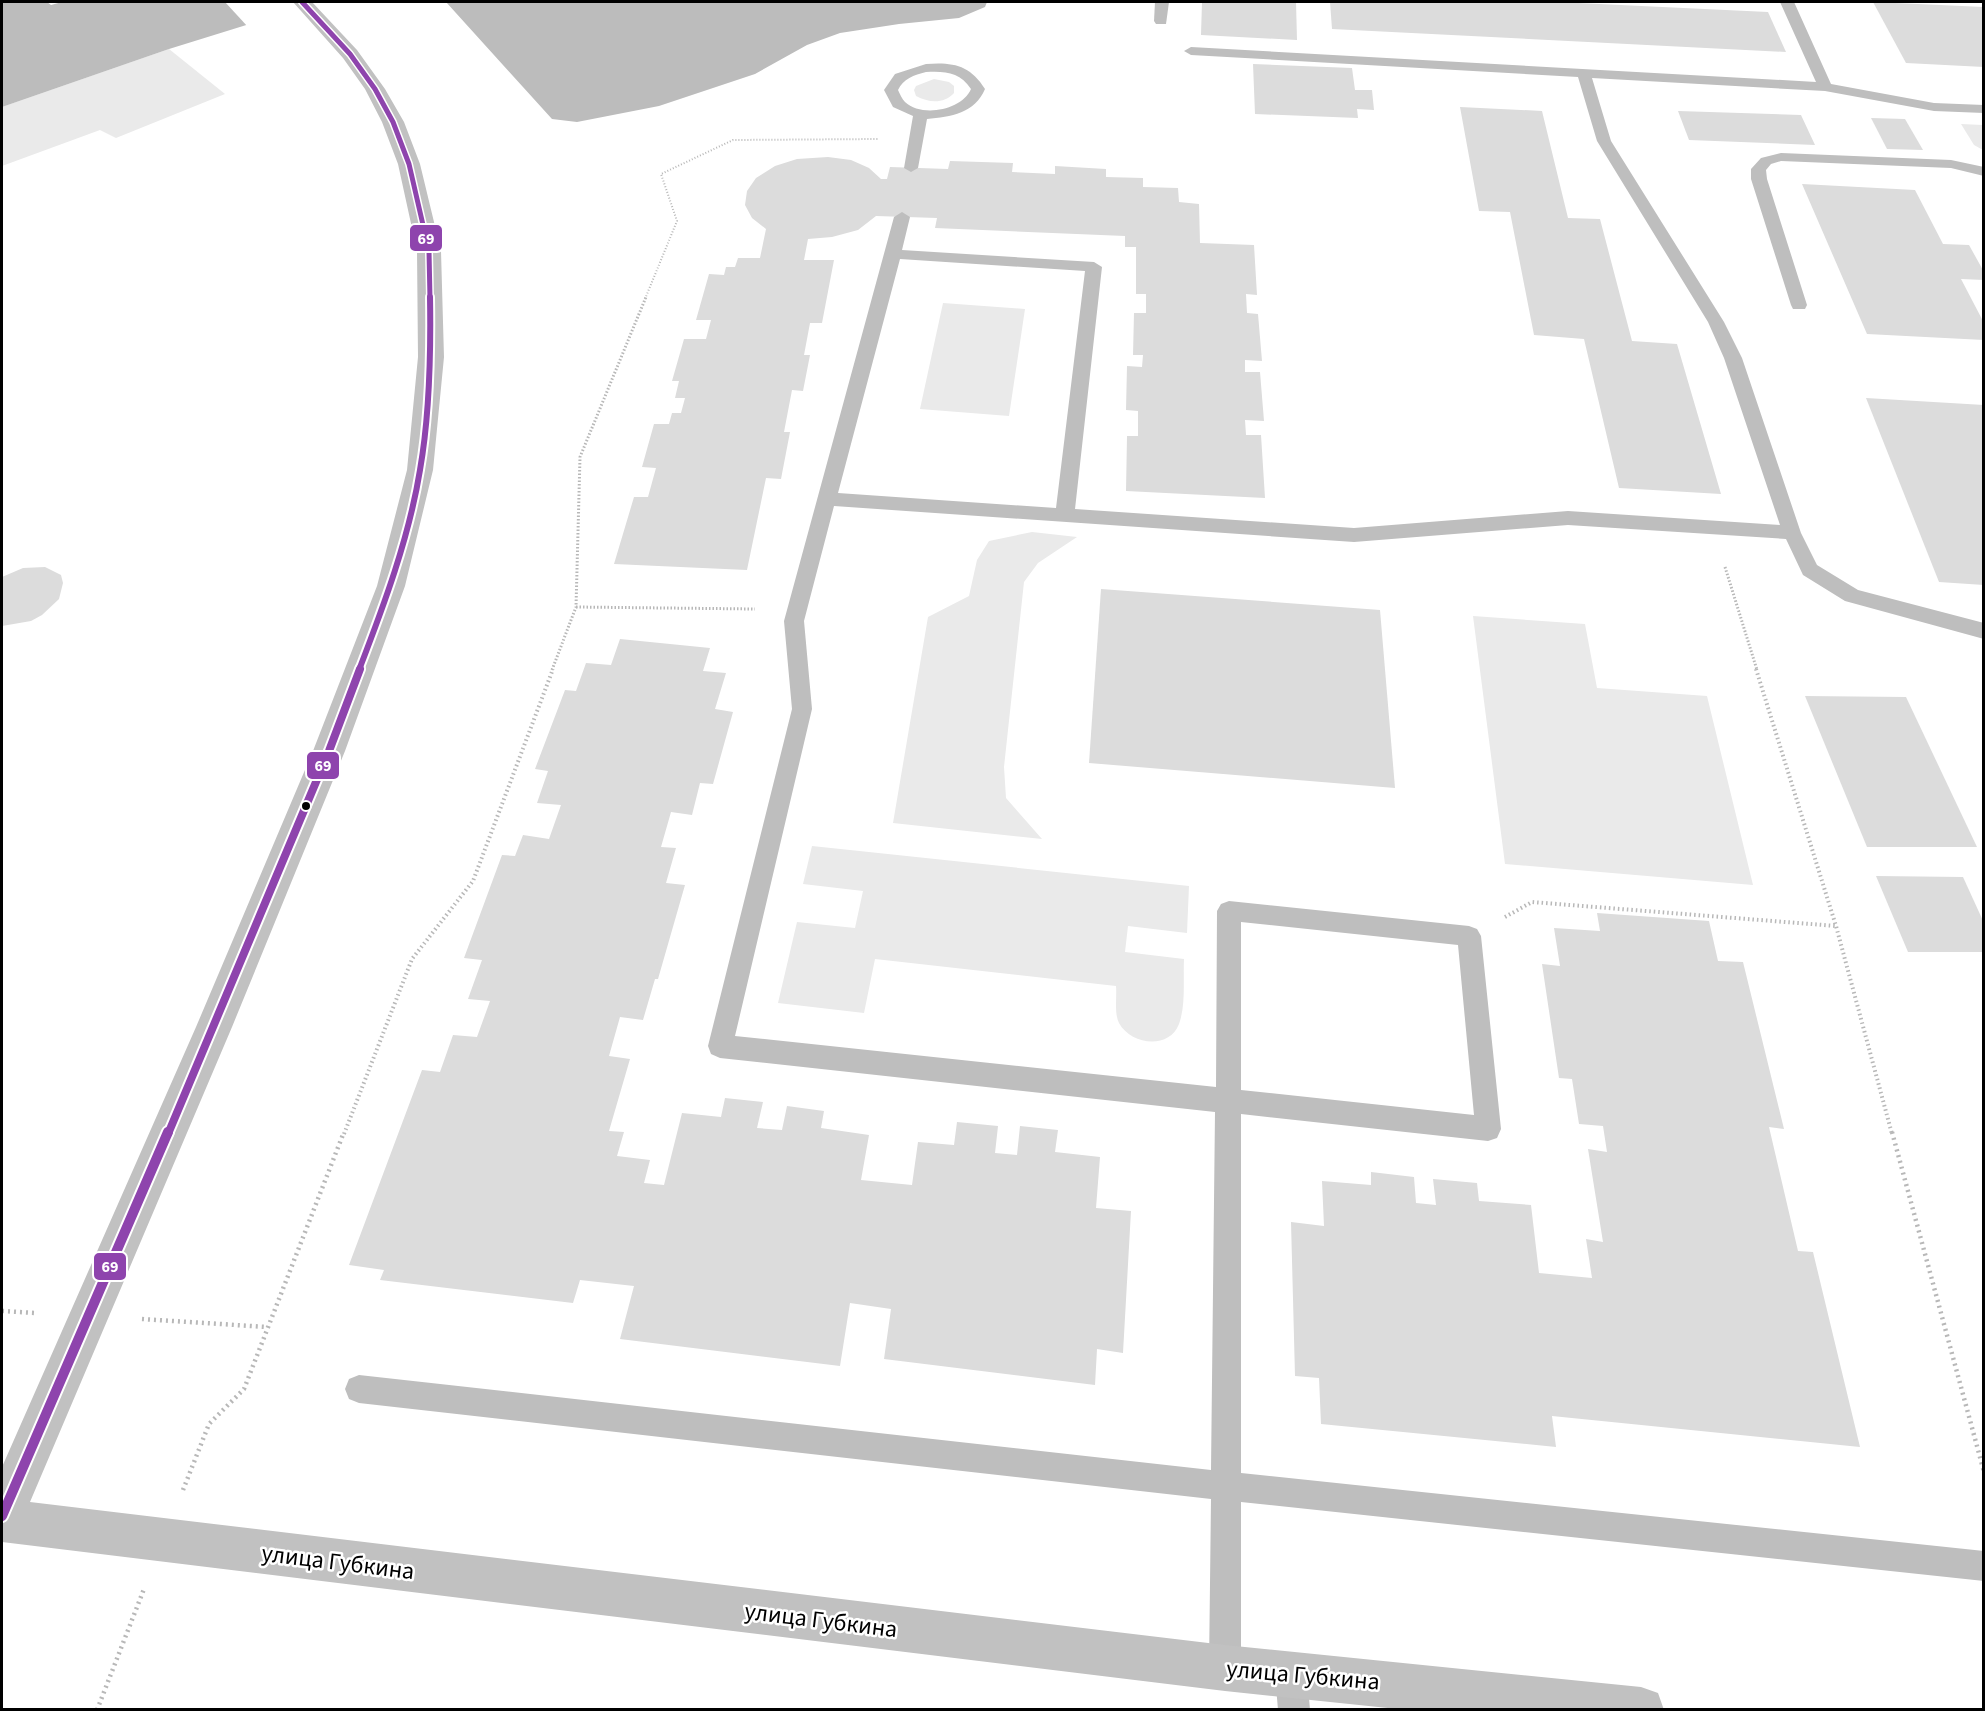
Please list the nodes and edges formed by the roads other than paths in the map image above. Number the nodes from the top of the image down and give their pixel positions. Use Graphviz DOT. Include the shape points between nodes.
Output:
graph roads {
  1 [pos="302,2"];
  2 [pos="1162,2"];
  3 [pos="1787,2"];
  4 [pos="1161,21"];
  5 [pos="1191,51"];
  6 [pos="1584,74"];
  7 [pos="1825,87"];
  8 [pos="1983,109"];
  9 [pos="921,113"];
  10 [pos="910,168"];
  11 [pos="1983,172"];
  12 [pos="902,217"];
  13 [pos="893,254"];
  14 [pos="1799,305"];
  15 [pos="828,499"];
  16 [pos="1065,514"];
  17 [pos="1792,533"];
  18 [pos="1983,631"];
  19 [pos="1226,1101"];
  20 [pos="359,1389"];
  21 [pos="1225,1486"];
  22 [pos="2,1518"];
  23 [pos="1983,1566"];
  24 [pos="1225,1668"];
  25 [pos="1293,1692"];
  26 [pos="1641,1710"];
  1 -- 22 [label="main road" via="350,54 375,89 409,164 429,251 431,357 420,470 391,586 329,751"];
  2 -- 4 [label="lane"];
  3 -- 7 [label="lane"];
  5 -- 6 [label="lane"];
  6 -- 7 [label="lane"];
  6 -- 17 [label="lane" via="1604,141 1716,322 1733,358"];
  7 -- 8 [label="lane" via="1934,107"];
  9 -- 9 [label="lane" via="903,107 892,95 892,86 905,74 945,68 966,74 977,86 974,100 964,107 944,113"];
  9 -- 10 [label="lane"];
  11 -- 14 [label="lane" via="1940,164 1781,157 1766,161 1758,169 1759,179"];
  12 -- 13 [label="lane"];
  13 -- 15 [label="lane"];
  13 -- 16 [label="lane" via="1094,267"];
  15 -- 16 [label="lane"];
  15 -- 19 [label="lane" via="794,621 802,709 720,1046"];
  16 -- 17 [label="lane" via="1354,535 1568,518"];
  17 -- 18 [label="lane" via="1810,570 1851,596"];
  19 -- 19 [label="lane" via="1229,911 1469,936 1488,1129"];
  19 -- 21 [label="lane"];
  20 -- 21 [label="lane"];
  21 -- 23 [label="lane"];
  21 -- 24 [label="lane"];
  22 -- 24 [label="main road, улица Губкина" via="162,1541"];
  24 -- 25 [label="main road, улица Губкина"];
  25 -- 26 [label="main road, улица Губкина"];
}
